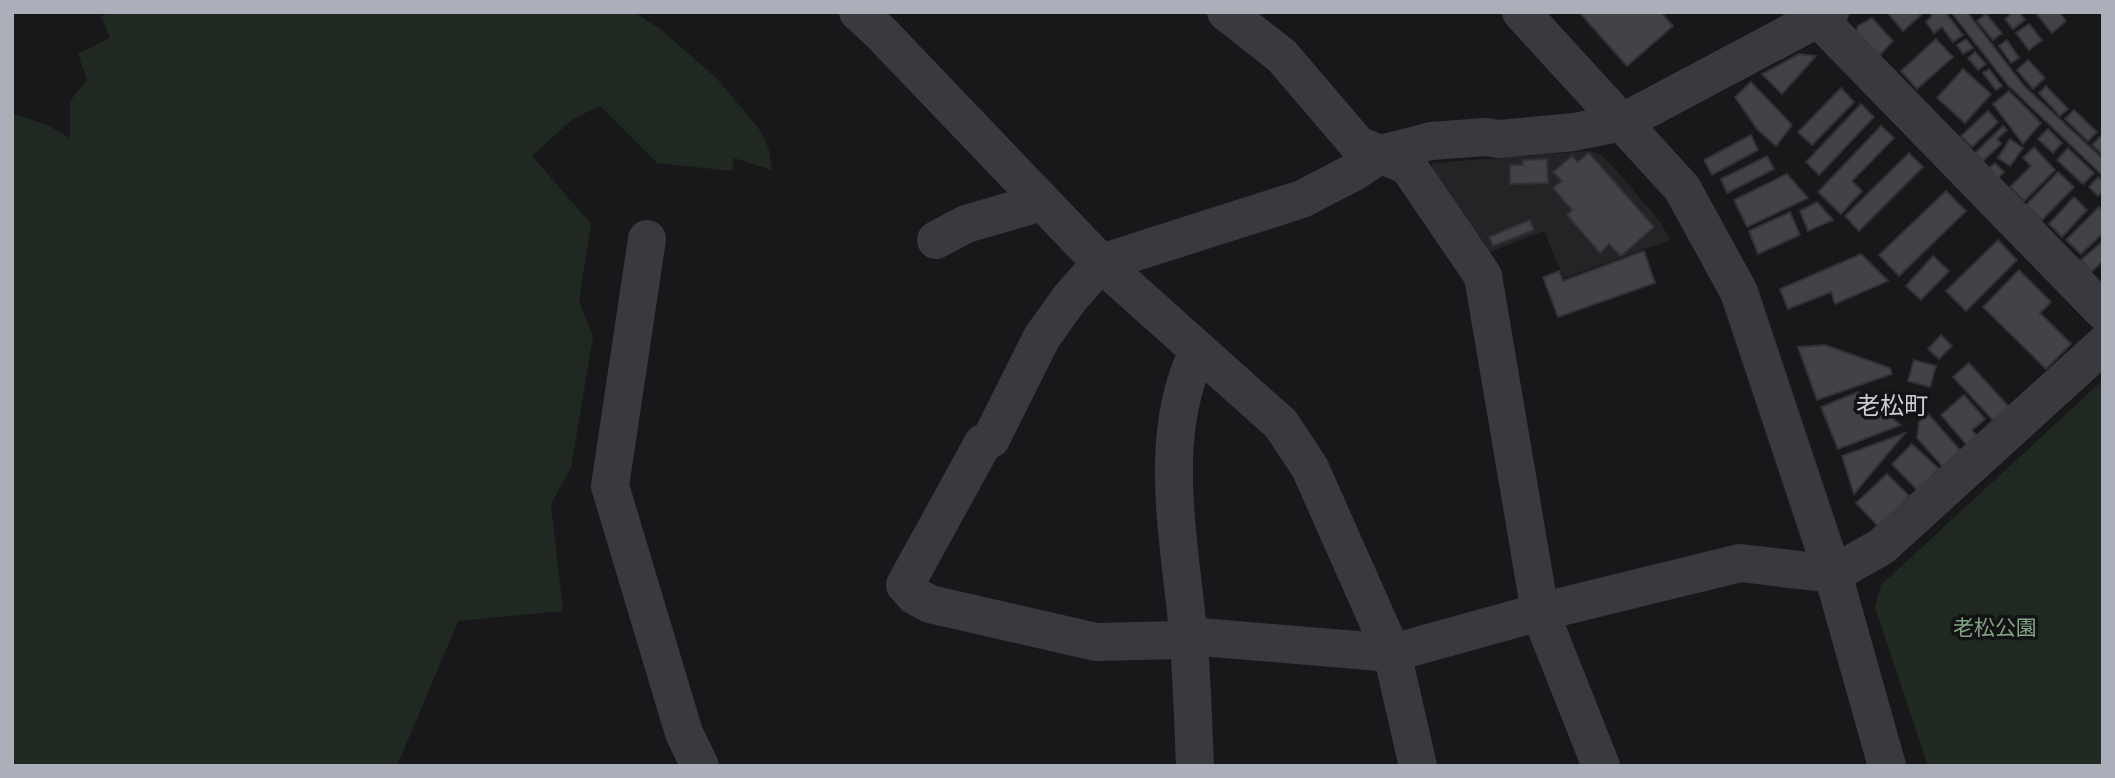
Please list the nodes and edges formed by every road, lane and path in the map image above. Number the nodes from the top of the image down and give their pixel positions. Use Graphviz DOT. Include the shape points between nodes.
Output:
graph roads {
  1 [pos="1226,12"];
  2 [pos="1521,12"];
  3 [pos="1820,15"];
  4 [pos="881,19"];
  5 [pos="1623,122"];
  6 [pos="1381,154"];
  7 [pos="1040,199"];
  8 [pos="647,239"];
  9 [pos="936,240"];
  10 [pos="1101,263"];
  11 [pos="2103,311"];
  12 [pos="2103,345"];
  13 [pos="1198,352"];
  14 [pos="1833,574"];
  15 [pos="1540,612"];
  16 [pos="1189,636"];
  17 [pos="1392,653"];
  18 [pos="700,766"];
  19 [pos="1195,766"];
  20 [pos="1418,766"];
  21 [pos="1601,766"];
  22 [pos="1887,766"];
  1 -- 6 [label="street" via="1282,56 1358,145"];
  2 -- 5 [label="street"];
  3 -- 5 [label="street"];
  3 -- 11 [label="street"];
  4 -- 7 [label="street"];
  5 -- 6 [label="street" via="1574,132 1431,141"];
  5 -- 14 [label="street" via="1682,188 1739,292"];
  6 -- 10 [label="street" via="1302,199"];
  6 -- 15 [label="street" via="1408,166 1483,276"];
  7 -- 9 [label="street" via="966,224"];
  7 -- 10 [label="street"];
  8 -- 18 [label="street" via="610,486 684,733"];
  10 -- 13 [label="street"];
  10 -- 16 [label="street" via="1042,337 990,439 983,443 905,585 930,604 1096,642"];
  12 -- 14 [label="street" via="1881,547"];
  13 -- 16 [label="street" via="1188,372 1172,476"];
  13 -- 17 [label="street" via="1281,424 1310,468"];
  14 -- 15 [label="street" via="1740,563"];
  14 -- 22 [label="street"];
  15 -- 17 [label="street"];
  15 -- 21 [label="street"];
  16 -- 17 [label="street"];
  16 -- 19 [label="street"];
  17 -- 20 [label="street"];
}
